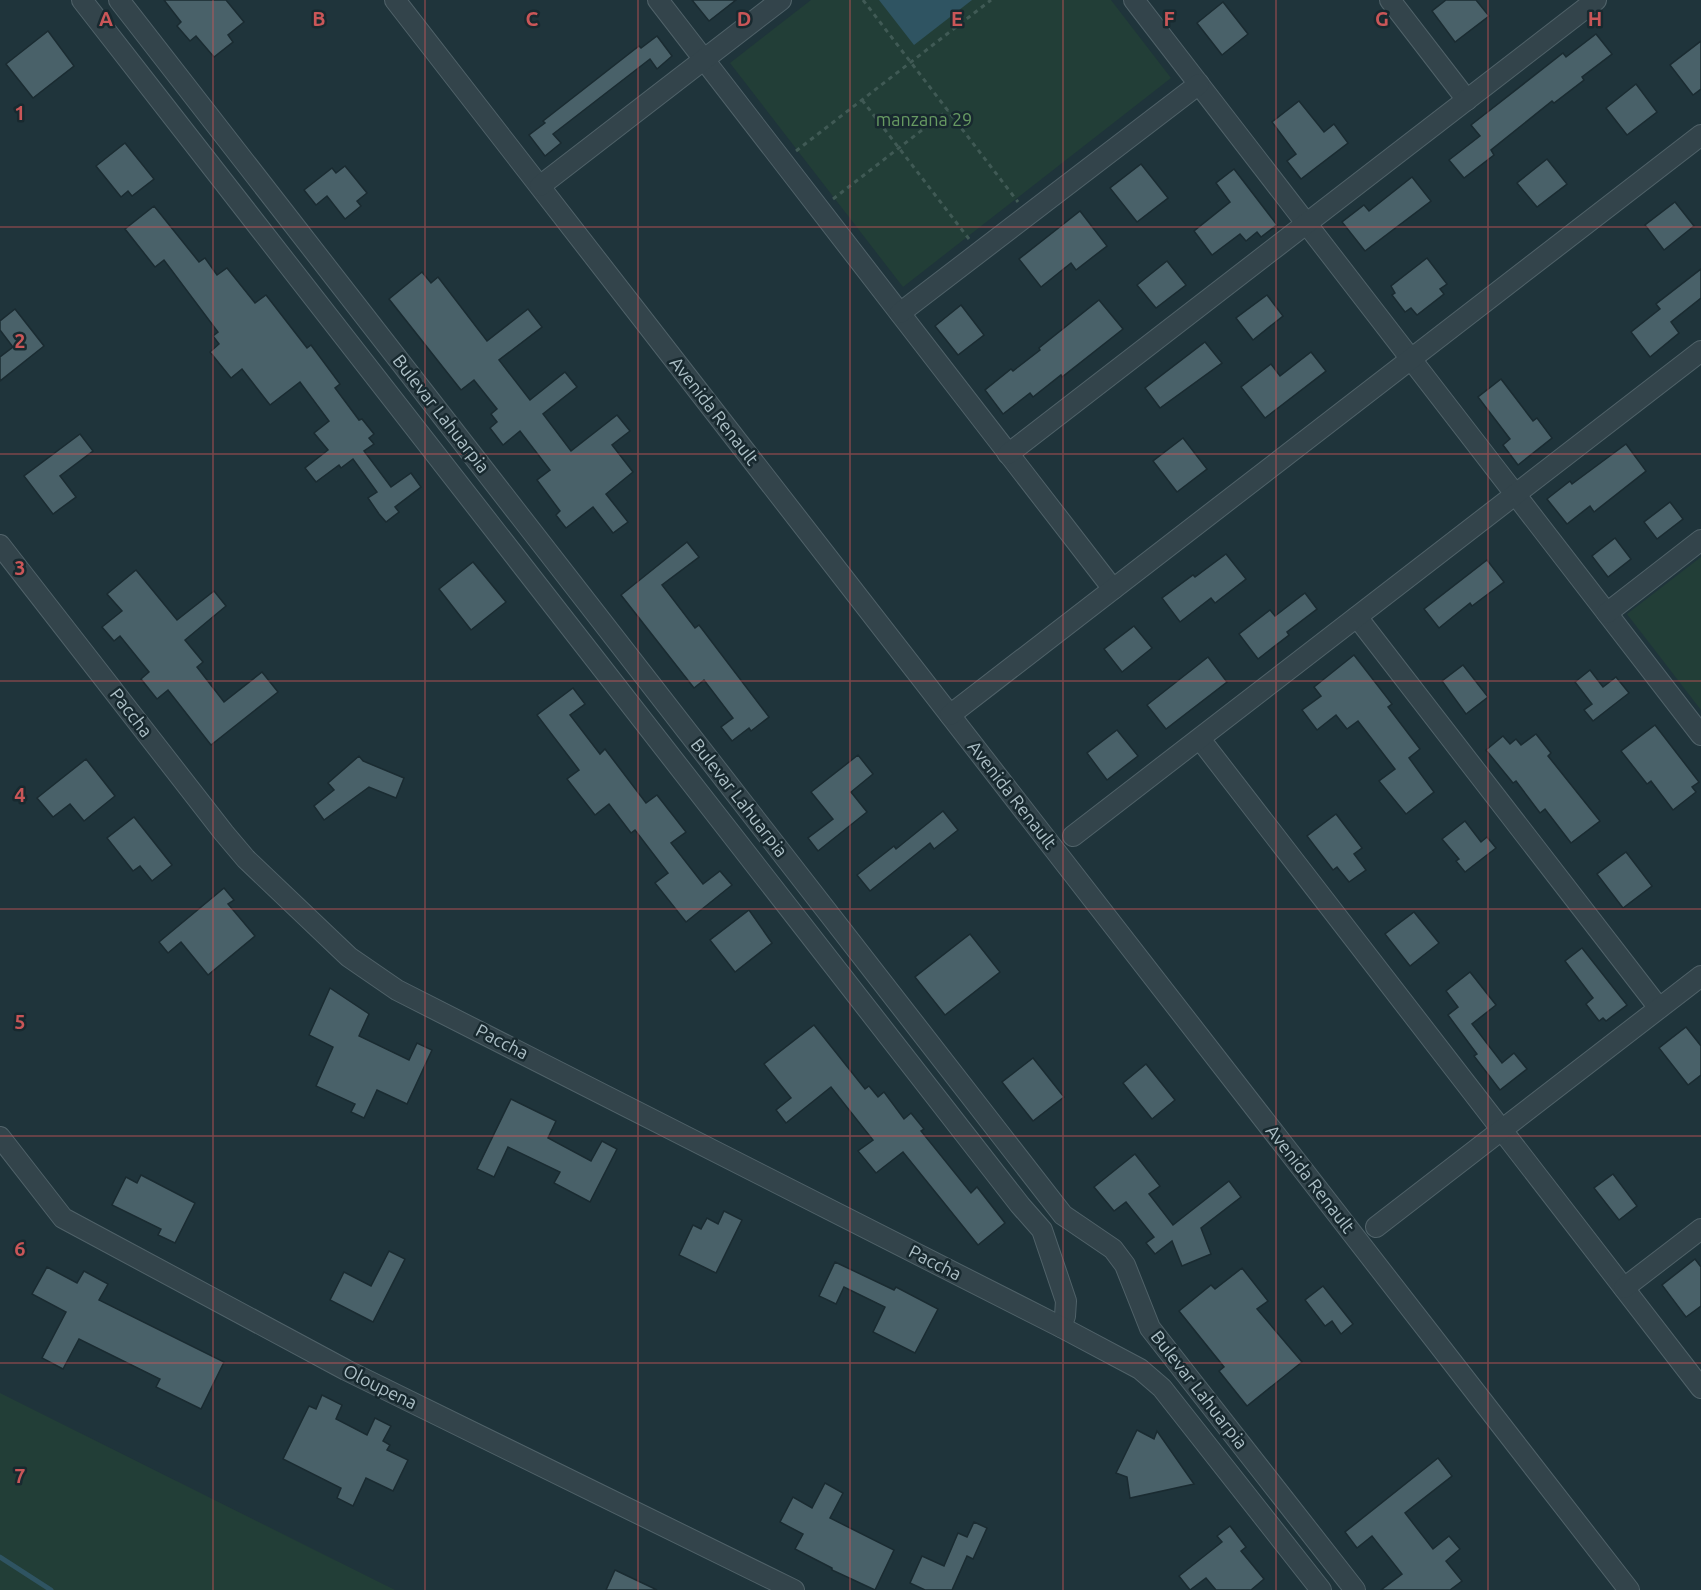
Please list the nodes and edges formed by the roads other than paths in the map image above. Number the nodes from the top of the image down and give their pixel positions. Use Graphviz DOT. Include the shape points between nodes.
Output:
graph roads {
  1 [pos="82,0"];
  2 [pos="119,0"];
  3 [pos="395,0"];
  4 [pos="658,0"];
  5 [pos="781,0"];
  6 [pos="1134,0"];
  7 [pos="1390,0"];
  8 [pos="1596,0"];
  9 [pos="704,60"];
  10 [pos="1199,84"];
  11 [pos="1467,100"];
  12 [pos="1701,135"];
  13 [pos="540,186"];
  14 [pos="1306,224"];
  15 [pos="900,313"];
  16 [pos="1701,351"];
  17 [pos="1411,359"];
  18 [pos="1008,453"];
  19 [pos="1515,495"];
  20 [pos="1701,540"];
  21 [pos="0,545"];
  22 [pos="1113,589"];
  23 [pos="1607,613"];
  24 [pos="1357,617"];
  25 [pos="950,716"];
  26 [pos="1701,735"];
  27 [pos="1200,739"];
  28 [pos="1073,836"];
  29 [pos="1701,976"];
  30 [pos="1659,1008"];
  31 [pos="1502,1130"];
  32 [pos="0,1137"];
  33 [pos="1063,1215"];
  34 [pos="1376,1227"];
  35 [pos="1701,1229"];
  36 [pos="1042,1230"];
  37 [pos="1624,1288"];
  38 [pos="1061,1327"];
  39 [pos="1162,1343"];
  40 [pos="1140,1369"];
  41 [pos="1701,1388"];
  42 [pos="794,1590"];
  43 [pos="1321,1590"];
  44 [pos="1355,1590"];
  45 [pos="1629,1590"];
  1 -- 36 [label="street"];
  2 -- 33 [label="street, Bulevar Lahuarpia"];
  3 -- 13 [label="street, Avenida Renault"];
  4 -- 9 [label="street"];
  5 -- 9 [label="street"];
  6 -- 10 [label="street"];
  7 -- 11 [label="street"];
  8 -- 11 [label="street"];
  9 -- 13 [label="street"];
  9 -- 15 [label="street"];
  10 -- 14 [label="street"];
  10 -- 15 [label="street"];
  11 -- 14 [label="street"];
  12 -- 17 [label="street"];
  13 -- 25 [label="street, Avenida Renault"];
  14 -- 17 [label="street"];
  14 -- 18 [label="street"];
  15 -- 18 [label="street"];
  16 -- 19 [label="street"];
  17 -- 19 [label="street"];
  17 -- 22 [label="street"];
  18 -- 22 [label="street"];
  19 -- 23 [label="street"];
  19 -- 24 [label="street"];
  20 -- 23 [label="street"];
  21 -- 38 [label="street, Paccha" via="231,842 349,957 397,990"];
  22 -- 25 [label="street"];
  23 -- 26 [label="street"];
  24 -- 27 [label="street"];
  24 -- 30 [label="street"];
  25 -- 45 [label="street, Avenida Renault"];
  27 -- 28 [label="street"];
  27 -- 31 [label="street"];
  29 -- 30 [label="street"];
  30 -- 31 [label="street"];
  31 -- 34 [label="street"];
  31 -- 37 [label="street"];
  32 -- 42 [label="street, Oloupena" via="63,1218 346,1370"];
  33 -- 36 [label="street"];
  33 -- 39 [label="street, Bulevar Lahuarpia" via="1113,1249 1125,1265 1150,1328"];
  35 -- 37 [label="street"];
  36 -- 38 [label="street" via="1066,1301"];
  37 -- 41 [label="street"];
  38 -- 40 [label="street, Paccha"];
  39 -- 40 [label="street" via="1152,1365"];
  39 -- 44 [label="street, Bulevar Lahuarpia"];
  40 -- 43 [label="street, Paccha" via="1162,1388"];
}
